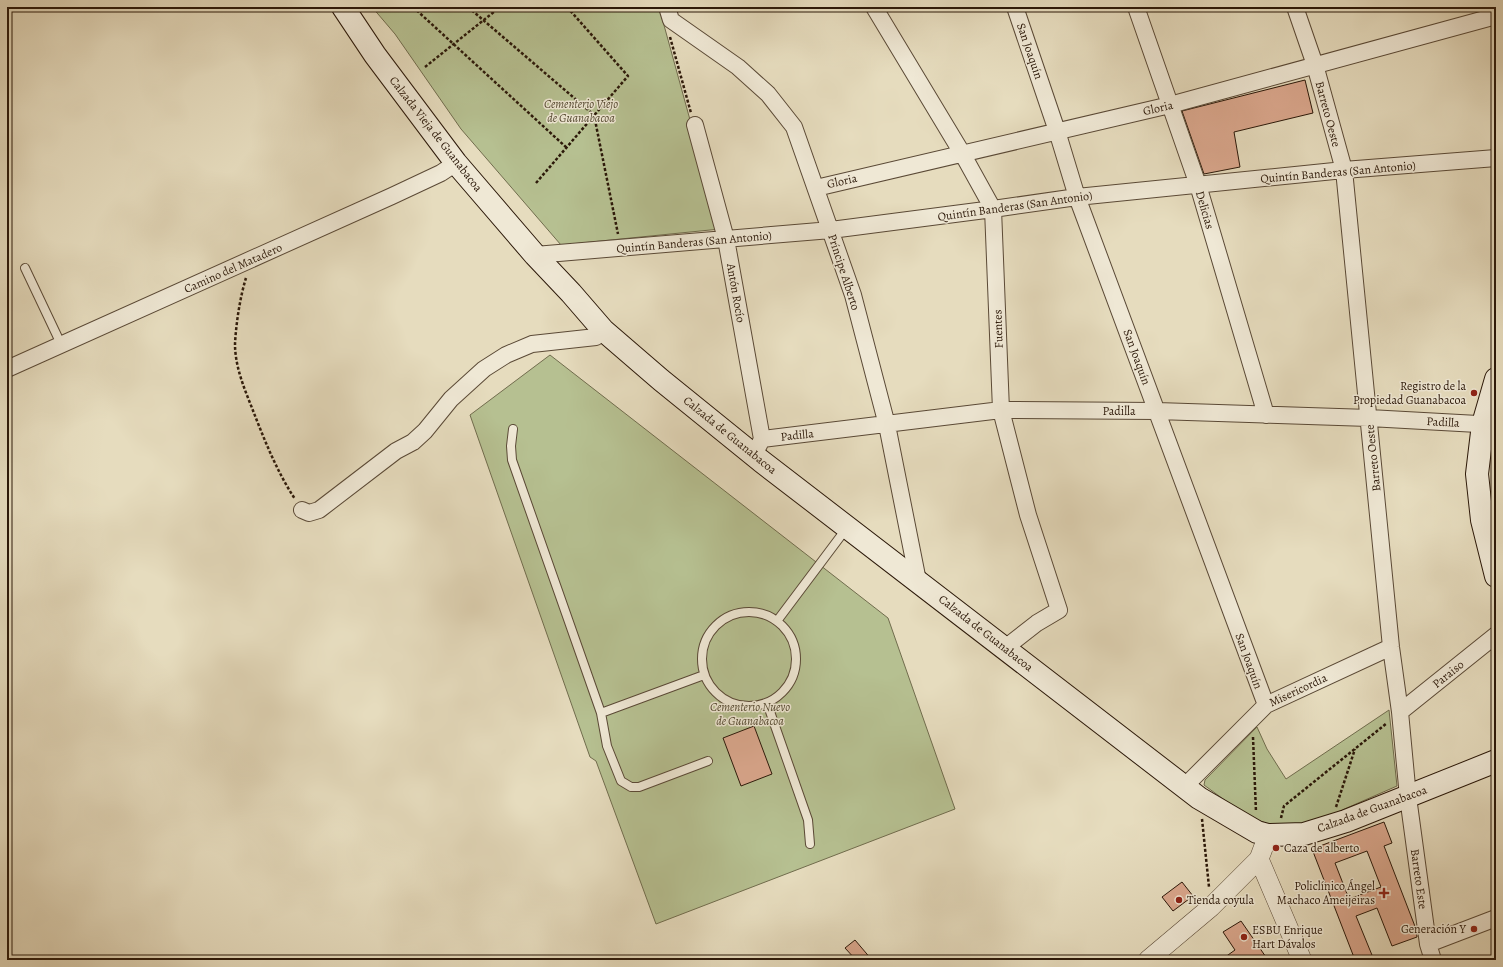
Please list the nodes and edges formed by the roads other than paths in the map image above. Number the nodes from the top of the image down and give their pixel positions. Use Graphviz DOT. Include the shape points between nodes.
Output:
graph roads {
  1 [pos="343,7"];
  2 [pos="874,7"];
  3 [pos="1015,7"];
  4 [pos="1136,7"];
  5 [pos="1295,7"];
  6 [pos="669,14"];
  7 [pos="1496,16"];
  8 [pos="1315,65"];
  9 [pos="1170,105"];
  10 [pos="694,125"];
  11 [pos="1057,131"];
  12 [pos="962,153"];
  13 [pos="1496,158"];
  14 [pos="456,163"];
  15 [pos="1344,170"];
  16 [pos="1198,185"];
  17 [pos="816,188"];
  18 [pos="1078,197"];
  19 [pos="993,209"];
  20 [pos="831,230"];
  21 [pos="726,239"];
  22 [pos="535,256"];
  23 [pos="25,268"];
  24 [pos="603,330"];
  25 [pos="61,344"];
  26 [pos="7,369"];
  27 [pos="1496,379"];
  28 [pos="1001,410"];
  29 [pos="1157,411"];
  30 [pos="1266,415"];
  31 [pos="1369,418"];
  32 [pos="1490,424"];
  33 [pos="887,425"];
  34 [pos="514,429"];
  35 [pos="758,447"];
  36 [pos="302,510"];
  37 [pos="847,528"];
  38 [pos="1496,576"];
  39 [pos="918,581"];
  40 [pos="777,621"];
  41 [pos="1496,635"];
  42 [pos="1391,647"];
  43 [pos="1005,648"];
  44 [pos="704,675"];
  45 [pos="767,703"];
  46 [pos="1266,705"];
  47 [pos="1400,712"];
  48 [pos="601,713"];
  49 [pos="708,761"];
  50 [pos="1496,761"];
  51 [pos="1192,793"];
  52 [pos="1408,796"];
  53 [pos="1269,834"];
  54 [pos="810,844"];
  55 [pos="1259,859"];
  56 [pos="1496,918"];
  57 [pos="1428,944"];
  58 [pos="1148,960"];
  59 [pos="1302,960"];
  60 [pos="1433,960"];
  1 -- 14 [label="main road, Calzada Vieja de Guanabacoa" via="375,55"];
  2 -- 12 [label="street, Fuentes"];
  3 -- 11 [label="street, San Joaquín"];
  4 -- 9 [label="street, Delicias"];
  5 -- 8 [label="street, Barreto Oeste"];
  6 -- 17 [label="street, Príncipe Alberto" via="738,67 768,94 794,127"];
  7 -- 8 [label="street, Gloria"];
  8 -- 9 [label="street, Gloria"];
  8 -- 15 [label="street, Barreto Oeste"];
  9 -- 11 [label="street, Gloria"];
  9 -- 16 [label="street, Delicias"];
  10 -- 21 [label="street, Antón Rocío"];
  11 -- 12 [label="street, Gloria"];
  11 -- 18 [label="street, San Joaquín"];
  12 -- 17 [label="street, Gloria"];
  12 -- 19 [label="street, Fuentes"];
  13 -- 15 [label="street, Quintín Banderas (San Antonio)"];
  14 -- 22 [label="main road, Calzada Vieja de Guanabacoa"];
  14 -- 25 [label="street, Camino del Matadero" via="441,173 244,264"];
  15 -- 16 [label="street, Quintín Banderas (San Antonio)"];
  15 -- 31 [label="street, Barreto Oeste"];
  16 -- 18 [label="street, Quintín Banderas (San Antonio)"];
  16 -- 30 [label="street, Delicias"];
  17 -- 20 [label="street, Príncipe Alberto"];
  18 -- 19 [label="street, Quintín Banderas (San Antonio)"];
  18 -- 29 [label="street, San Joaquín"];
  19 -- 20 [label="street, Quintín Banderas (San Antonio)"];
  19 -- 28 [label="street, Fuentes"];
  20 -- 21 [label="street, Quintín Banderas (San Antonio)"];
  20 -- 33 [label="street, Príncipe Alberto" via="853,295"];
  21 -- 22 [label="street, Quintín Banderas (San Antonio)"];
  21 -- 35 [label="street, Antón Rocío"];
  22 -- 24 [label="main road, Calzada de Guanabacoa"];
  23 -- 25 [label="lane"];
  24 -- 35 [label="main road, Calzada de Guanabacoa" via="661,380"];
  24 -- 36 [label="street" via="596,337 532,344 506,355 484,369 451,399 414,442 396,450 319,510 309,513"];
  25 -- 26 [label="street, Camino del Matadero"];
  27 -- 32 [label="main road"];
  28 -- 29 [label="street, Padilla"];
  28 -- 33 [label="street, Padilla"];
  28 -- 43 [label="street, Fuentes" via="1028,515 1059,610 1037,623"];
  29 -- 30 [label="street, Padilla"];
  29 -- 46 [label="street, San Joaquín"];
  30 -- 31 [label="street, Padilla"];
  31 -- 32 [label="street, Padilla"];
  31 -- 42 [label="street, Barreto Oeste"];
  32 -- 38 [label="main road" via="1477,474 1482,520"];
  33 -- 35 [label="street, Padilla"];
  33 -- 39 [label="street, Príncipe Alberto"];
  34 -- 48 [label="lane" via="512,460"];
  35 -- 37 [label="main road, Calzada de Guanabacoa"];
  37 -- 39 [label="main road, Calzada de Guanabacoa"];
  37 -- 40 [label="lane"];
  39 -- 43 [label="main road, Calzada de Guanabacoa"];
  40 -- 44 [label="lane" via="761,613 744,612 721,621 705,641 702,658"];
  40 -- 45 [label="lane" via="792,640 796,665 792,681 787,688"];
  41 -- 47 [label="street, Paraiso"];
  42 -- 46 [label="street, Misericordia"];
  42 -- 47 [label="street, Barreto Oeste"];
  43 -- 51 [label="main road, Calzada de Guanabacoa"];
  44 -- 45 [label="lane" via="719,696 734,704 750,707"];
  44 -- 48 [label="lane"];
  45 -- 54 [label="lane" via="808,820"];
  46 -- 51 [label="street, Misericordia"];
  47 -- 52 [label="street, Barreto Oeste"];
  48 -- 49 [label="lane" via="607,746 621,781 631,787"];
  50 -- 52 [label="main road, Calzada de Guanabacoa"];
  51 -- 53 [label="main road, Calzada de Guanabacoa"];
  52 -- 53 [label="main road, Calzada de Guanabacoa" via="1346,821 1304,834"];
  52 -- 57 [label="street, Barreto Este"];
  53 -- 55 [label="street"];
  55 -- 58 [label="street" via="1211,907"];
  55 -- 59 [label="street"];
  56 -- 57 [label="street"];
  57 -- 60 [label="street, Barreto Este"];
}
